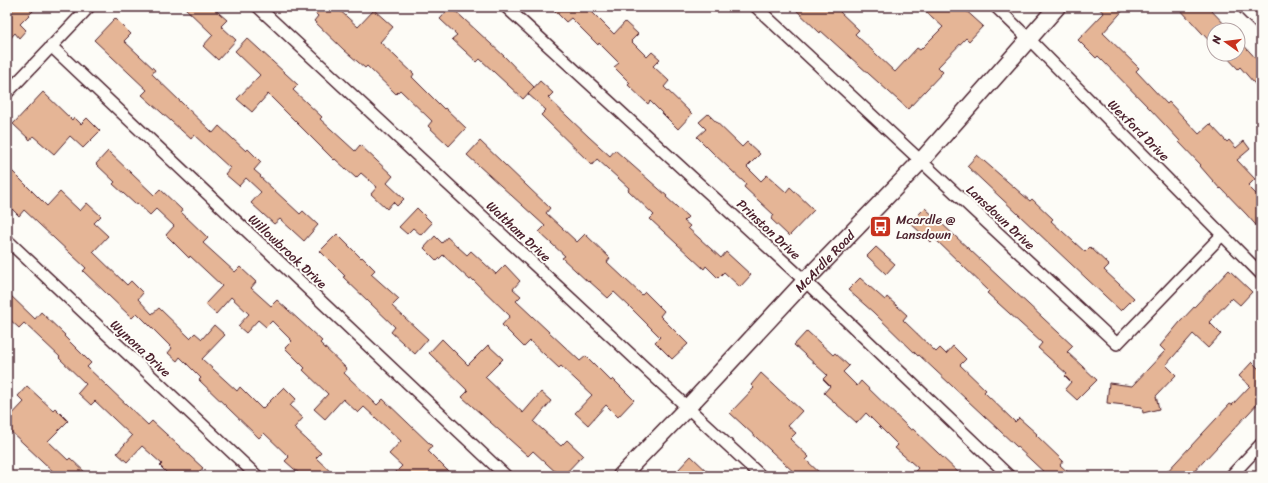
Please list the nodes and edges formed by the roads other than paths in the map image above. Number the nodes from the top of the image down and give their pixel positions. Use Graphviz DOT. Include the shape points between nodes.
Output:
graph roads {
  1 [pos="89,7"];
  2 [pos="258,7"];
  3 [pos="506,7"];
  4 [pos="756,7"];
  5 [pos="996,7"];
  6 [pos="1057,7"];
  7 [pos="1243,7"];
  8 [pos="1261,26"];
  9 [pos="1029,39"];
  10 [pos="51,46"];
  11 [pos="7,93"];
  12 [pos="921,162"];
  13 [pos="1222,235"];
  14 [pos="7,240"];
  15 [pos="1261,274"];
  16 [pos="805,281"];
  17 [pos="687,408"];
  18 [pos="1261,444"];
  19 [pos="257,476"];
  20 [pos="506,476"];
  21 [pos="621,476"];
  22 [pos="761,476"];
  23 [pos="1009,476"];
  24 [pos="1231,476"];
  1 -- 10 [label="street"];
  2 -- 17 [label="street, Waltham Drive"];
  3 -- 16 [label="street, Prinston Drive"];
  4 -- 12 [label="street, Lansdown Drive"];
  5 -- 9 [label="street, Wexford Drive"];
  6 -- 9 [label="main road, McArdle Road"];
  7 -- 8 [label="street"];
  9 -- 12 [label="main road, McArdle Road"];
  9 -- 13 [label="street, Wexford Drive"];
  10 -- 11 [label="street"];
  10 -- 20 [label="street, Willowbrook Drive"];
  12 -- 13 [label="street, Lansdown Drive" via="1117,344"];
  12 -- 16 [label="main road, McArdle Road"];
  13 -- 15 [label="street, Wexford Drive"];
  14 -- 19 [label="street, Wynona Drive"];
  16 -- 17 [label="main road, McArdle Road"];
  16 -- 23 [label="street, Prinston Drive"];
  17 -- 21 [label="main road, McArdle Road"];
  17 -- 22 [label="street, Waltham Drive"];
  18 -- 24 [label="street"];
}
